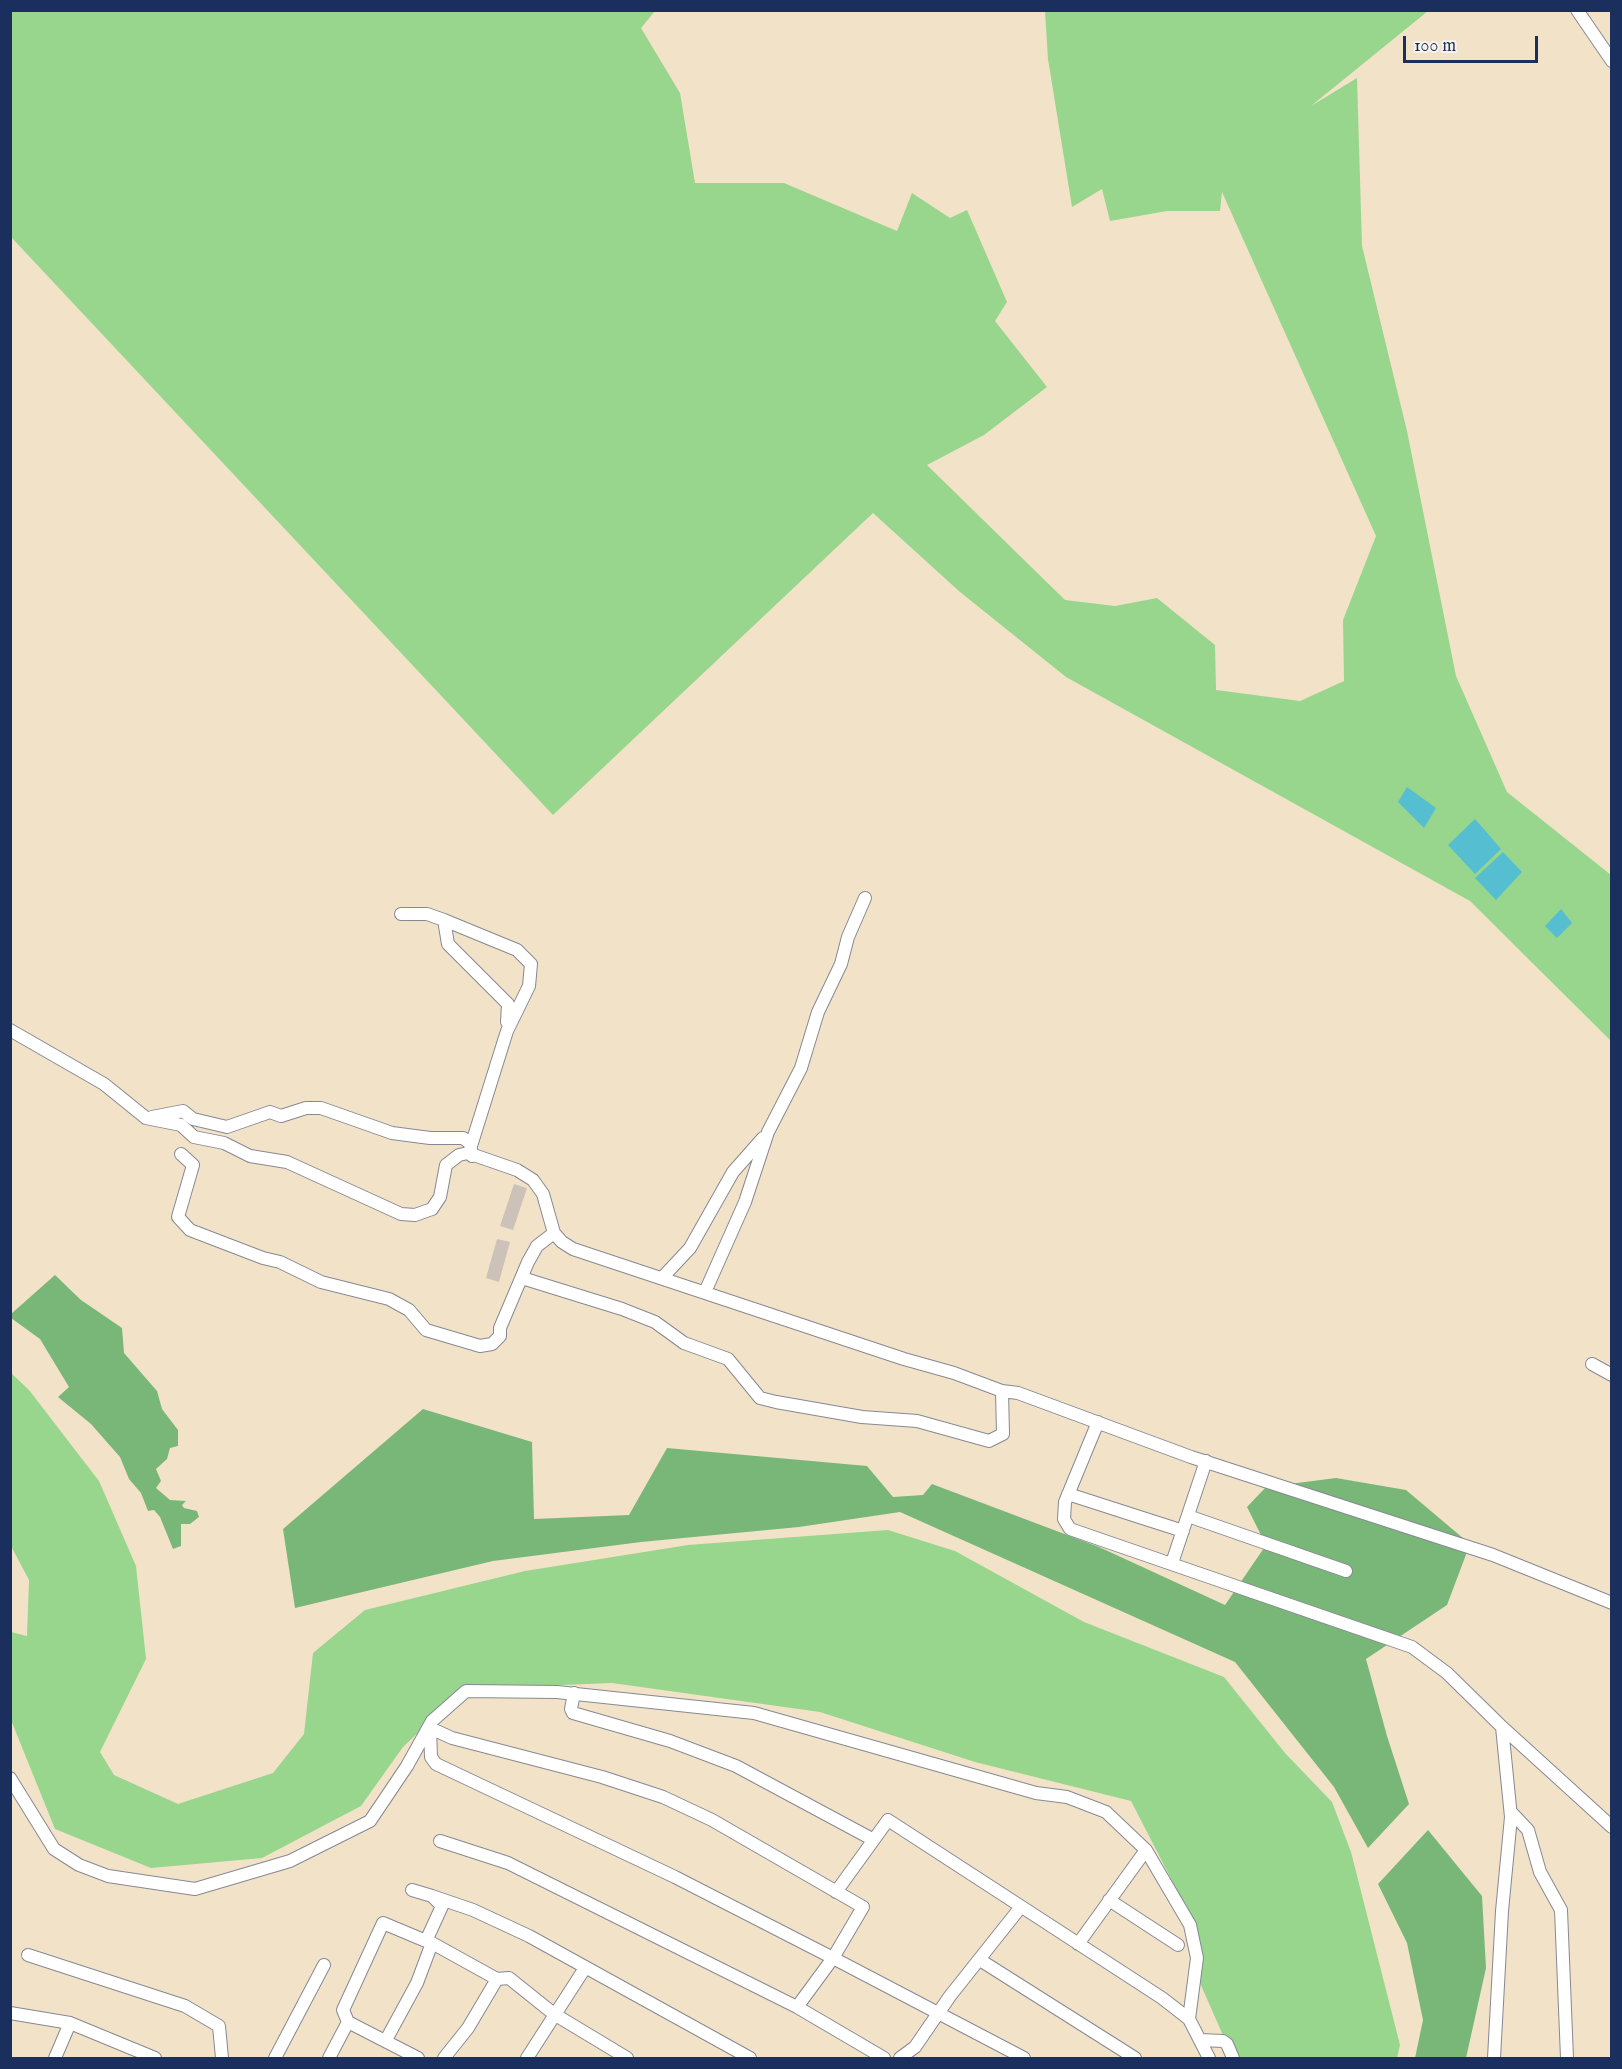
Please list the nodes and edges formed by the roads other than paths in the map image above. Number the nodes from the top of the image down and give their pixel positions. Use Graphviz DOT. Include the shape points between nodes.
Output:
graph roads {
  1 [pos="1577,10"];
  2 [pos="1611,61"];
  3 [pos="865,898"];
  4 [pos="401,914"];
  5 [pos="444,920"];
  6 [pos="10,1030"];
  7 [pos="507,1032"];
  8 [pos="146,1118"];
  9 [pos="768,1132"];
  10 [pos="472,1151"];
  11 [pos="181,1155"];
  12 [pos="554,1233"];
  13 [pos="522,1278"];
  14 [pos="662,1278"];
  15 [pos="705,1292"];
  16 [pos="1592,1364"];
  17 [pos="1611,1375"];
  18 [pos="1002,1391"];
  19 [pos="1098,1422"];
  20 [pos="1206,1461"];
  21 [pos="1068,1494"];
  22 [pos="1188,1516"];
  23 [pos="1183,1531"];
  24 [pos="1172,1563"];
  25 [pos="1346,1571"];
  26 [pos="1611,1603"];
  27 [pos="574,1693"];
  28 [pos="1502,1727"];
  29 [pos="430,1728"];
  30 [pos="10,1778"];
  31 [pos="1511,1812"];
  32 [pos="1611,1827"];
  33 [pos="872,1839"];
  34 [pos="440,1841"];
  35 [pos="1146,1850"];
  36 [pos="412,1890"];
  37 [pos="836,1892"];
  38 [pos="432,1896"];
  39 [pos="1109,1900"];
  40 [pos="1020,1908"];
  41 [pos="429,1942"];
  42 [pos="1078,1944"];
  43 [pos="1178,1945"];
  44 [pos="28,1956"];
  45 [pos="833,1958"];
  46 [pos="980,1960"];
  47 [pos="324,1965"];
  48 [pos="585,1968"];
  49 [pos="497,1979"];
  50 [pos="797,2007"];
  51 [pos="10,2013"];
  52 [pos="554,2014"];
  53 [pos="940,2014"];
  54 [pos="1189,2019"];
  55 [pos="348,2022"];
  56 [pos="70,2023"];
  57 [pos="386,2040"];
  58 [pos="1201,2040"];
  59 [pos="605,2053"];
  60 [pos="55,2058"];
  61 [pos="154,2058"];
  62 [pos="222,2058"];
  63 [pos="275,2058"];
  64 [pos="329,2058"];
  65 [pos="418,2058"];
  66 [pos="444,2058"];
  67 [pos="527,2058"];
  68 [pos="627,2058"];
  69 [pos="750,2058"];
  70 [pos="884,2058"];
  71 [pos="900,2058"];
  72 [pos="1024,2058"];
  73 [pos="1135,2058"];
  74 [pos="1209,2058"];
  75 [pos="1233,2058"];
  76 [pos="1494,2058"];
  77 [pos="1567,2058"];
  1 -- 2 [label="street"];
  3 -- 9 [label="street" via="818,1012 801,1068"];
  4 -- 5 [label="street" via="427,914"];
  5 -- 7 [label="street" via="448,944 508,1004"];
  5 -- 7 [label="street" via="517,950 529,960 529,986"];
  6 -- 8 [label="street" via="104,1084"];
  7 -- 10 [label="street"];
  8 -- 10 [label="street" via="183,1111 193,1119 227,1127 270,1112 281,1116 321,1108 392,1133 463,1138"];
  8 -- 10 [label="street" via="182,1125 194,1137 224,1143 249,1156 287,1162 410,1215 426,1213 438,1202 449,1161"];
  9 -- 14 [label="street" via="733,1172 690,1248"];
  9 -- 15 [label="street" via="745,1202"];
  10 -- 12 [label="street" via="533,1180 543,1194"];
  11 -- 13 [label="street" via="193,1165 178,1217 186,1228 280,1262 321,1282 389,1299 409,1310 421,1326 435,1333 480,1346 492,1344 500,1336"];
  12 -- 13 [label="street" via="537,1246"];
  12 -- 14 [label="street" via="573,1249"];
  13 -- 18 [label="street" via="655,1322 684,1343 728,1359 760,1398 776,1402 862,1417 917,1421 989,1441 1003,1434"];
  14 -- 15 [label="street"];
  15 -- 18 [label="street"];
  16 -- 17 [label="street"];
  18 -- 19 [label="street" via="1018,1393"];
  19 -- 20 [label="street"];
  19 -- 21 [label="street"];
  20 -- 22 [label="street"];
  20 -- 26 [label="street" via="1493,1555"];
  21 -- 23 [label="street"];
  21 -- 24 [label="street" via="1064,1519 1070,1529"];
  22 -- 23 [label="street"];
  22 -- 25 [label="street"];
  23 -- 24 [label="street"];
  24 -- 28 [label="street" via="1412,1647 1447,1673"];
  27 -- 29 [label="street" via="466,1691 432,1721"];
  27 -- 33 [label="street" via="573,1713 670,1741 736,1766"];
  27 -- 35 [label="street" via="754,1713 1036,1793 1067,1797 1106,1812"];
  28 -- 31 [label="street"];
  28 -- 32 [label="street"];
  29 -- 30 [label="street" via="370,1821 290,1861 195,1889 108,1876 80,1865 54,1849"];
  29 -- 37 [label="street" via="452,1738 663,1797 712,1820"];
  29 -- 45 [label="street" via="431,1757 436,1764 675,1877"];
  31 -- 76 [label="street"];
  31 -- 77 [label="street" via="1528,1830 1540,1872 1561,1910"];
  33 -- 37 [label="street"];
  33 -- 40 [label="street" via="888,1820"];
  34 -- 50 [label="street" via="508,1863"];
  35 -- 39 [label="street"];
  35 -- 54 [label="street" via="1195,1939 1197,1958"];
  36 -- 38 [label="street"];
  37 -- 45 [label="street" via="863,1908"];
  38 -- 41 [label="street" via="442,1906"];
  38 -- 48 [label="street" via="529,1936"];
  39 -- 42 [label="street"];
  39 -- 43 [label="street"];
  40 -- 42 [label="street"];
  40 -- 46 [label="street"];
  41 -- 49 [label="street"];
  41 -- 55 [label="street" via="383,1923 343,2010"];
  41 -- 57 [label="street" via="417,1983"];
  42 -- 54 [label="street"];
  44 -- 62 [label="street" via="185,2006 219,2026"];
  45 -- 50 [label="street"];
  45 -- 53 [label="street"];
  46 -- 53 [label="street"];
  46 -- 73 [label="street"];
  47 -- 63 [label="street"];
  48 -- 52 [label="street"];
  48 -- 69 [label="street"];
  49 -- 52 [label="street" via="509,1978"];
  49 -- 66 [label="street" via="468,2028"];
  50 -- 70 [label="street"];
  51 -- 56 [label="street"];
  52 -- 59 [label="street"];
  52 -- 67 [label="street"];
  53 -- 71 [label="street" via="915,2047"];
  53 -- 72 [label="street"];
  54 -- 58 [label="street"];
  55 -- 57 [label="street"];
  55 -- 64 [label="street"];
  56 -- 60 [label="street"];
  56 -- 61 [label="street"];
  57 -- 65 [label="street"];
  58 -- 74 [label="street"];
  58 -- 75 [label="street" via="1227,2044"];
  59 -- 68 [label="street"];
}
